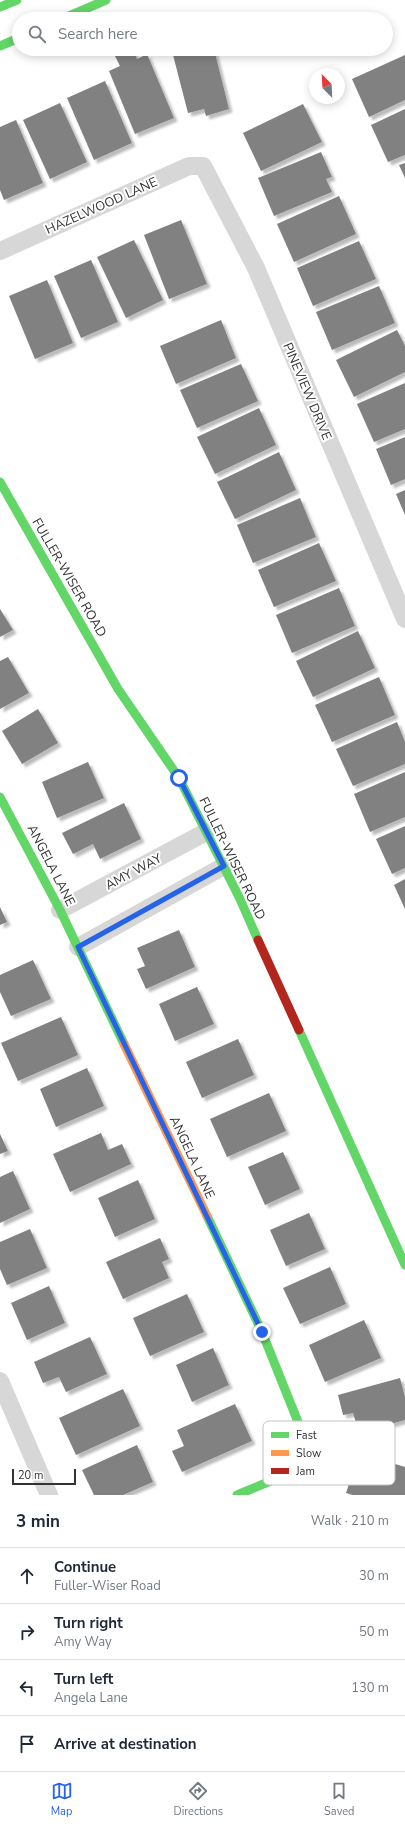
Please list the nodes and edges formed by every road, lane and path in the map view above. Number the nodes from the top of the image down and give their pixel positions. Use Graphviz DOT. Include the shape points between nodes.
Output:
graph roads {
  1 [pos="17,0"];
  2 [pos="106,0"];
  3 [pos="0,7"];
  4 [pos="78,12"];
  5 [pos="12,41"];
  6 [pos="0,46"];
  7 [pos="203,166"];
  8 [pos="0,251"];
  9 [pos="0,482"];
  10 [pos="405,619"];
  11 [pos="3,807"];
  12 [pos="206,832"];
  13 [pos="224,866"];
  14 [pos="60,910"];
  15 [pos="78,947"];
  16 [pos="405,1265"];
  17 [pos="0,1382"];
  18 [pos="298,1421"];
  19 [pos="263,1484"];
  20 [pos="49,1495"];
  21 [pos="237,1495"];
  1 -- 3 [label="street"];
  2 -- 4 [label="street"];
  5 -- 6 [label="street"];
  7 -- 8 [label="street, HAZELWOOD LANE" via="189,166"];
  7 -- 10 [label="street, PINEVIEW DRIVE" via="256,268"];
  9 -- 12 [label="street, FULLER-WISER ROAD" via="118,689 179,778"];
  11 -- 14 [label="street, ANGELA LANE"];
  12 -- 13 [label="street, FULLER-WISER ROAD"];
  12 -- 14 [label="street, AMY WAY"];
  13 -- 15 [label="street"];
  13 -- 16 [label="street, FULLER-WISER ROAD"];
  14 -- 15 [label="street, ANGELA LANE"];
  15 -- 18 [label="street, ANGELA LANE" via="262,1332"];
  17 -- 20 [label="street"];
  19 -- 21 [label="street, ANGELA LANE"];
}
